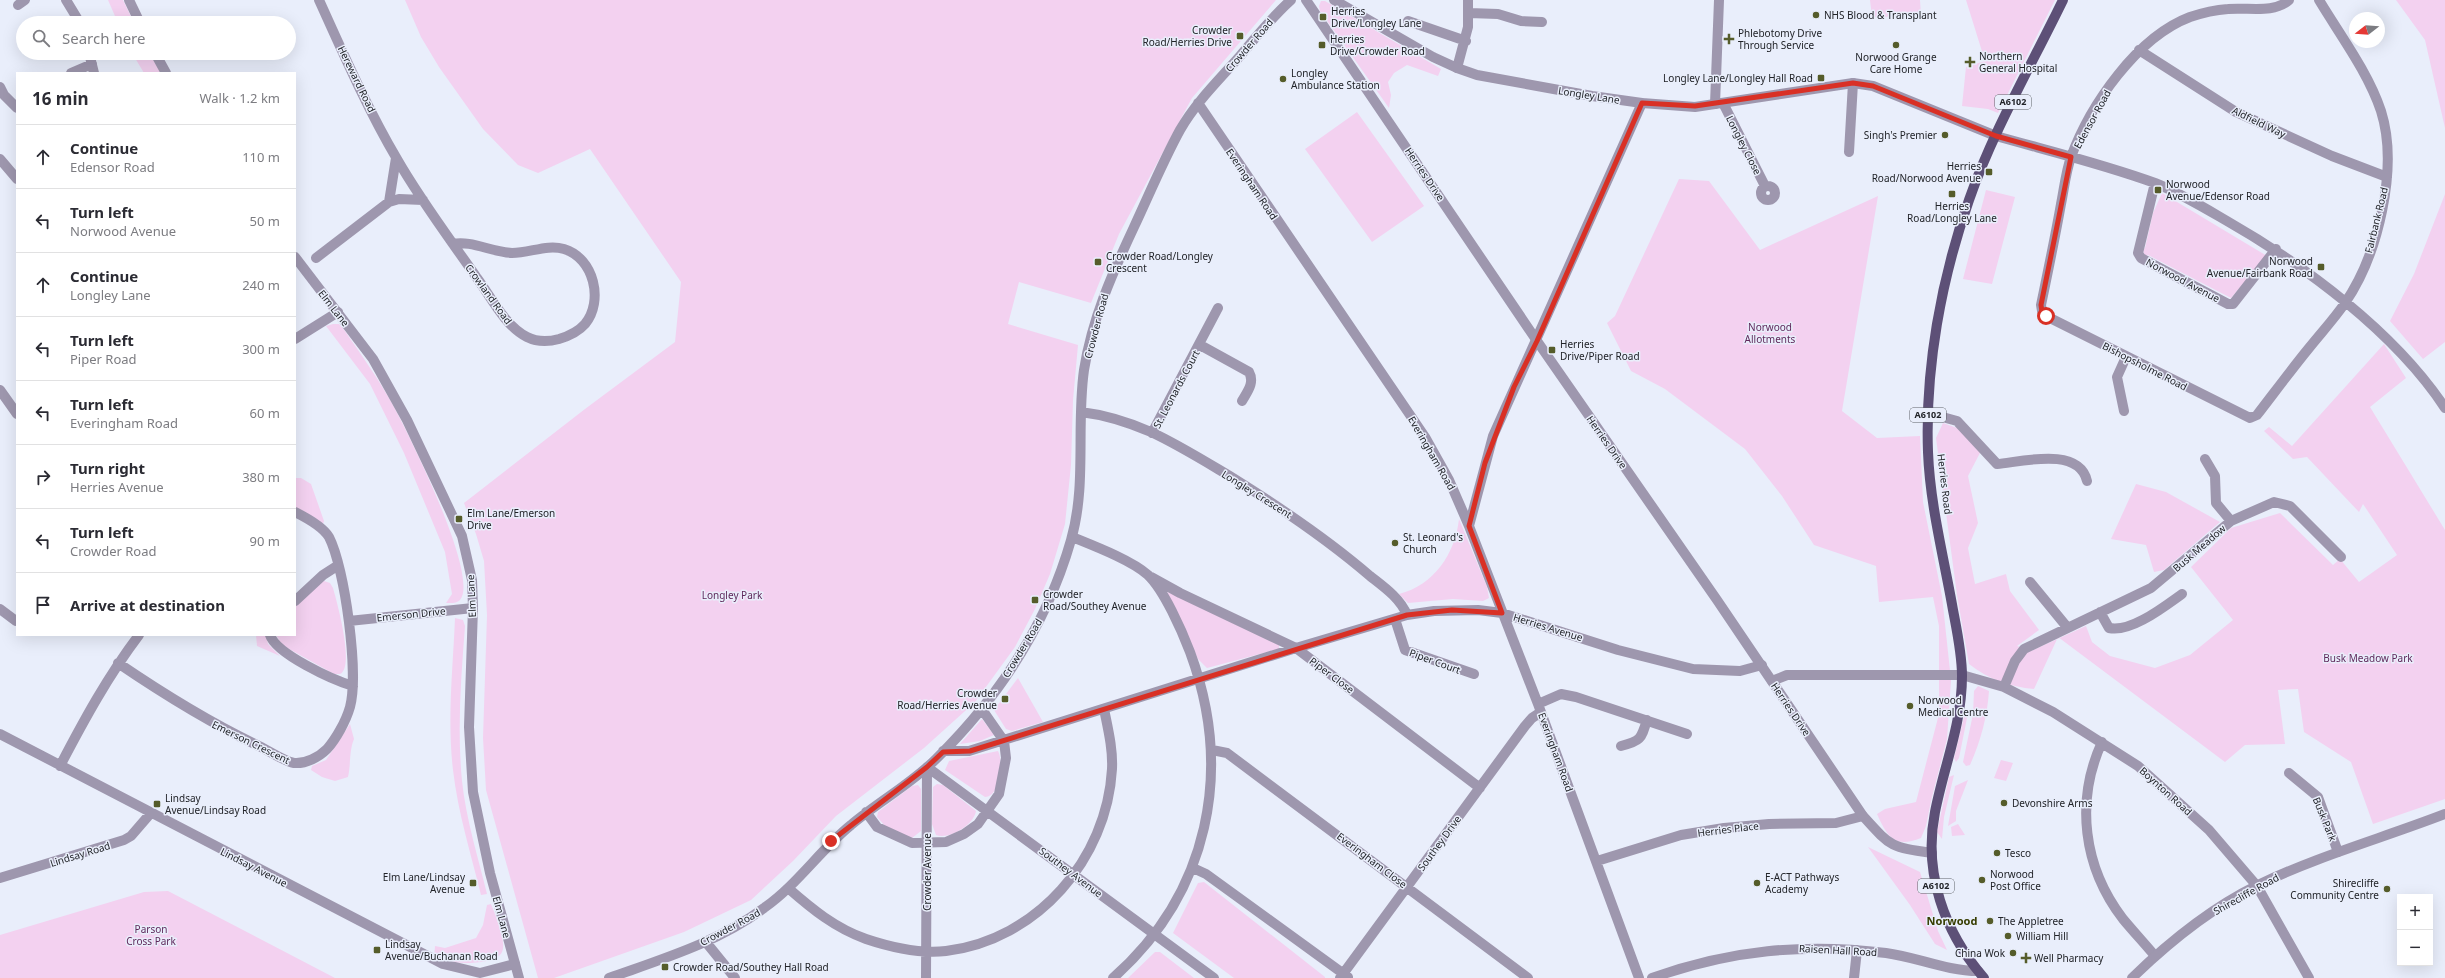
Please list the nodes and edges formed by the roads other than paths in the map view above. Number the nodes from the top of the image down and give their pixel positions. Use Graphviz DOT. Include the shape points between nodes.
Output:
graph roads {
  1 [pos="66,0"];
  2 [pos="129,0"];
  3 [pos="318,0"];
  4 [pos="1291,0"];
  5 [pos="1306,0"];
  6 [pos="1334,0"];
  7 [pos="1468,0"];
  8 [pos="1719,0"];
  9 [pos="2063,0"];
  10 [pos="2289,0"];
  11 [pos="2319,0"];
  12 [pos="1469,13"];
  13 [pos="76,16"];
  14 [pos="137,16"];
  15 [pos="1408,21"];
  16 [pos="1542,22"];
  17 [pos="1466,41"];
  18 [pos="2139,50"];
  19 [pos="159,60"];
  20 [pos="93,68"];
  21 [pos="1458,68"];
  22 [pos="75,72"];
  23 [pos="165,72"];
  24 [pos="1853,83"];
  25 [pos="0,87"];
  26 [pos="1198,103"];
  27 [pos="1642,103"];
  28 [pos="1719,104"];
  29 [pos="16,107"];
  30 [pos="1996,136"];
  31 [pos="1849,152"];
  32 [pos="2071,157"];
  33 [pos="396,158"];
  34 [pos="0,159"];
  35 [pos="2387,177"];
  36 [pos="16,178"];
  37 [pos="2155,183"];
  38 [pos="1765,186"];
  39 [pos="423,200"];
  40 [pos="389,202"];
  41 [pos="453,244"];
  42 [pos="2276,249"];
  43 [pos="296,258"];
  44 [pos="316,258"];
  45 [pos="2345,302"];
  46 [pos="1218,308"];
  47 [pos="338,312"];
  48 [pos="2042,312"];
  49 [pos="296,338"];
  50 [pos="1537,341"];
  51 [pos="1200,345"];
  52 [pos="2126,357"];
  53 [pos="0,390"];
  54 [pos="1242,401"];
  55 [pos="2445,408"];
  56 [pos="2124,411"];
  57 [pos="1082,412"];
  58 [pos="16,413"];
  59 [pos="1928,413"];
  60 [pos="2250,418"];
  61 [pos="1152,433"];
  62 [pos="2205,459"];
  63 [pos="2087,481"];
  64 [pos="296,513"];
  65 [pos="2231,521"];
  66 [pos="1469,526"];
  67 [pos="1072,536"];
  68 [pos="2341,557"];
  69 [pos="337,566"];
  70 [pos="1148,576"];
  71 [pos="2030,582"];
  72 [pos="2182,594"];
  73 [pos="296,599"];
  74 [pos="473,608"];
  75 [pos="0,609"];
  76 [pos="2100,612"];
  77 [pos="1502,613"];
  78 [pos="1407,615"];
  79 [pos="1395,619"];
  80 [pos="16,620"];
  81 [pos="349,621"];
  82 [pos="2067,627"];
  83 [pos="138,636"];
  84 [pos="271,636"];
  85 [pos="1296,648"];
  86 [pos="118,663"];
  87 [pos="1762,665"];
  88 [pos="1474,674"];
  89 [pos="1962,675"];
  90 [pos="1200,679"];
  91 [pos="1772,681"];
  92 [pos="353,686"];
  93 [pos="2004,687"];
  94 [pos="981,708"];
  95 [pos="1540,708"];
  96 [pos="1104,709"];
  97 [pos="1647,720"];
  98 [pos="0,734"];
  99 [pos="1687,734"];
  100 [pos="1004,740"];
  101 [pos="2102,742"];
  102 [pos="1621,746"];
  103 [pos="1212,750"];
  104 [pos="943,752"];
  105 [pos="60,766"];
  106 [pos="927,767"];
  107 [pos="2289,774"];
  108 [pos="1480,788"];
  109 [pos="989,811"];
  110 [pos="866,812"];
  111 [pos="150,814"];
  112 [pos="2445,814"];
  113 [pos="1863,816"];
  114 [pos="927,843"];
  115 [pos="2338,852"];
  116 [pos="1932,853"];
  117 [pos="1597,861"];
  118 [pos="1193,868"];
  119 [pos="1074,875"];
  120 [pos="0,878"];
  121 [pos="2257,886"];
  122 [pos="1407,887"];
  123 [pos="788,888"];
  124 [pos="1154,935"];
  125 [pos="705,941"];
  126 [pos="1857,950"];
  127 [pos="927,951"];
  128 [pos="2155,956"];
  129 [pos="515,964"];
  130 [pos="465,974"];
  131 [pos="1981,975"];
  132 [pos="614,977"];
  133 [pos="1344,977"];
  134 [pos="519,978"];
  135 [pos="735,978"];
  136 [pos="926,978"];
  137 [pos="1113,978"];
  138 [pos="1214,978"];
  139 [pos="1528,978"];
  140 [pos="1639,978"];
  141 [pos="1652,978"];
  142 [pos="1854,978"];
  143 [pos="2132,978"];
  144 [pos="2309,978"];
  1 -- 13 [label="street"];
  2 -- 14 [label="street"];
  3 -- 33 [label="street, Hereward Road"];
  4 -- 26 [label="street, Crowder Road"];
  5 -- 50 [label="street, Herries Drive"];
  6 -- 21 [label="street, Longley Lane" via="1433,57"];
  7 -- 12 [label="street"];
  8 -- 28 [label="street"];
  9 -- 30 [label="main road, Herries Road / A6102"];
  10 -- 18 [label="street, Edensor Road" via="2275,8 2229,9 2189,18 2171,26"];
  11 -- 35 [label="street, Fairbank Road" via="2368,82 2381,111 2388,154"];
  12 -- 16 [label="street" via="1498,14 1521,21"];
  12 -- 17 [label="street"];
  15 -- 17 [label="street"];
  17 -- 21 [label="street"];
  18 -- 32 [label="street, Edensor Road" via="2094,112"];
  18 -- 35 [label="street, Aldfield Way" via="2236,112 2332,156"];
  19 -- 23 [label="street"];
  20 -- 22 [label="street"];
  21 -- 27 [label="street, Longley Lane" via="1477,75"];
  24 -- 28 [label="street, Longley Lane"];
  24 -- 30 [label="street, Longley Lane" via="1873,86"];
  24 -- 31 [label="street"];
  25 -- 29 [label="street"];
  26 -- 57 [label="street, Crowder Road" via="1169,152 1101,301 1086,360"];
  26 -- 66 [label="street, Everingham Road" via="1425,437 1449,480"];
  27 -- 28 [label="street, Longley Lane" via="1695,106"];
  27 -- 50 [label="street"];
  28 -- 38 [label="street, Longley Close"];
  30 -- 32 [label="street"];
  30 -- 59 [label="main road, Herries Road / A6102" via="1970,198 1945,282 1936,334"];
  32 -- 37 [label="street"];
  32 -- 48 [label="street, Edensor Road"];
  33 -- 39 [label="street, Hereward Road"];
  33 -- 40 [label="street"];
  34 -- 36 [label="street"];
  35 -- 45 [label="street, Fairbank Road" via="2373,240 2362,270"];
  37 -- 42 [label="street" via="2189,199"];
  37 -- 42 [label="street, Norwood Avenue" via="2138,253 2148,262 2228,304 2233,304"];
  39 -- 40 [label="street" via="399,199"];
  39 -- 41 [label="street, Crowland Road"];
  40 -- 44 [label="street"];
  41 -- 41 [label="street, Crowland Road" via="509,322 526,336 545,341 564,337 576,332 591,315 594,292 590,270 584,262 566,250 554,247 512,253 479,248 467,243"];
  42 -- 45 [label="street"];
  43 -- 47 [label="street, Elm Lane"];
  45 -- 55 [label="street" via="2426,382"];
  45 -- 60 [label="street, Fairbank Road" via="2257,415"];
  46 -- 51 [label="street, St. Leonards Court"];
  47 -- 49 [label="street"];
  47 -- 74 [label="street, Elm Lane" via="373,359 392,390 451,510 468,558"];
  48 -- 52 [label="street, Bishopsholme Road"];
  50 -- 66 [label="street" via="1493,436"];
  50 -- 87 [label="street, Herries Drive"];
  51 -- 54 [label="street, St. Leonards Court" via="1248,372 1252,377"];
  51 -- 61 [label="street, St. Leonards Court"];
  52 -- 56 [label="street" via="2117,377"];
  52 -- 60 [label="street, Bishopsholme Road"];
  53 -- 58 [label="street"];
  57 -- 61 [label="street, Longley Crescent" via="1123,421"];
  57 -- 67 [label="street, Crowder Road" via="1080,468"];
  59 -- 63 [label="street" via="1957,421 1997,464 2059,458 2082,470"];
  59 -- 89 [label="main road, Herries Road / A6102" via="1928,454 1932,492 1958,635"];
  61 -- 78 [label="street, Longley Crescent" via="1208,463 1312,529 1397,599"];
  62 -- 65 [label="street" via="2215,476 2216,503"];
  64 -- 69 [label="street, Emerson Crescent" via="328,536"];
  65 -- 68 [label="street, Busk Meadow" via="2274,502 2283,503 2290,506"];
  65 -- 76 [label="street, Busk Meadow" via="2151,588"];
  66 -- 77 [label="street, Everingham Road"];
  67 -- 70 [label="street, Piper Close" via="1112,554"];
  67 -- 94 [label="street, Crowder Road" via="1062,570 1033,634 1015,664"];
  69 -- 73 [label="street" via="323,574"];
  69 -- 81 [label="street, Emerson Crescent"];
  70 -- 85 [label="street, Piper Close"];
  70 -- 90 [label="street" via="1172,612"];
  71 -- 82 [label="street"];
  72 -- 76 [label="street" via="2147,618 2122,628 2109,628"];
  74 -- 81 [label="street, Emerson Drive"];
  74 -- 129 [label="street, Elm Lane" via="469,727 473,792 490,873"];
  75 -- 80 [label="street"];
  76 -- 82 [label="street, Busk Meadow"];
  77 -- 78 [label="street, Herries Avenue" via="1452,610"];
  77 -- 87 [label="street, Herries Avenue" via="1618,650 1686,668 1734,671"];
  77 -- 95 [label="street, Everingham Road"];
  78 -- 79 [label="street, Herries Avenue"];
  79 -- 85 [label="street, Herries Avenue"];
  79 -- 88 [label="street, Piper Court" via="1405,650"];
  81 -- 92 [label="street, Emerson Crescent"];
  82 -- 93 [label="street, Busk Meadow" via="2024,649"];
  83 -- 86 [label="street"];
  84 -- 92 [label="street" via="277,647 336,680"];
  85 -- 90 [label="street, Herries Avenue"];
  85 -- 108 [label="street, Piper Close"];
  86 -- 92 [label="street, Emerson Crescent" via="215,726 294,763 322,755 330,746 350,708"];
  86 -- 105 [label="street" via="84,719"];
  87 -- 91 [label="street, Herries Drive"];
  89 -- 91 [label="street, Boynton Road" via="1787,675"];
  89 -- 93 [label="street, Boynton Road"];
  89 -- 116 [label="main road, Herries Road / A6102" via="1957,727 1935,812"];
  90 -- 96 [label="street, Herries Avenue"];
  90 -- 103 [label="street"];
  91 -- 113 [label="street, Herries Drive"];
  93 -- 101 [label="street, Boynton Road" via="2053,712"];
  94 -- 100 [label="street"];
  94 -- 104 [label="street, Crowder Road"];
  95 -- 97 [label="street, Southey Drive" via="1561,694"];
  95 -- 108 [label="street, Southey Drive"];
  95 -- 117 [label="street, Everingham Road"];
  96 -- 100 [label="street, Herries Avenue"];
  96 -- 119 [label="street" via="1110,735 1112,768 1108,799 1100,829 1088,855"];
  97 -- 99 [label="street, Southey Drive"];
  97 -- 102 [label="street" via="1641,738"];
  98 -- 105 [label="street, Lindsay Avenue"];
  100 -- 104 [label="street, Herries Avenue" via="970,751"];
  100 -- 109 [label="street" via="1004,776 1000,794"];
  101 -- 121 [label="street, Boynton Road" via="2138,766 2209,830"];
  101 -- 128 [label="street" via="2090,771 2086,800 2085,824 2090,850 2110,898 2122,918"];
  103 -- 118 [label="street" via="1211,791 1204,830"];
  103 -- 122 [label="street, Everingham Close" via="1227,753"];
  104 -- 106 [label="street, Crowder Road"];
  105 -- 111 [label="street, Lindsay Avenue"];
  106 -- 109 [label="street, Southey Avenue"];
  106 -- 110 [label="street, Crowder Road"];
  106 -- 114 [label="street, Crowder Avenue"];
  107 -- 115 [label="street, Busk Park" via="2318,797"];
  108 -- 122 [label="street, Southey Drive"];
  109 -- 114 [label="street" via="978,824 964,834 946,842"];
  109 -- 119 [label="street, Southey Avenue"];
  110 -- 114 [label="street" via="877,827 896,837 912,843"];
  110 -- 123 [label="street, Crowder Road" via="831,841"];
  111 -- 120 [label="street, Lindsay Road" via="131,836 124,840"];
  111 -- 130 [label="street, Lindsay Avenue" via="425,956"];
  112 -- 115 [label="street, Shirecliffe Road"];
  113 -- 116 [label="street, Herries Drive" via="1887,843 1899,848"];
  113 -- 117 [label="street, Herries Place" via="1836,823 1769,824 1703,832 1639,847"];
  114 -- 127 [label="street, Crowder Avenue"];
  115 -- 121 [label="street, Shirecliffe Road"];
  116 -- 131 [label="main road, Herries Road / A6102" via="1941,907 1961,946"];
  117 -- 140 [label="street, Everingham Road"];
  118 -- 124 [label="street" via="1171,913"];
  118 -- 133 [label="street" via="1206,874"];
  119 -- 124 [label="street, Southey Avenue"];
  119 -- 127 [label="street" via="1058,895 1010,930 988,941 963,948"];
  121 -- 128 [label="street, Shirecliffe Road" via="2202,919"];
  121 -- 144 [label="street, Boynton Road"];
  122 -- 133 [label="street, Southey Drive"];
  122 -- 139 [label="street, Everingham Close"];
  123 -- 125 [label="street, Crowder Road" via="766,908"];
  123 -- 127 [label="street" via="825,919 857,935 882,944"];
  124 -- 137 [label="street"];
  124 -- 138 [label="street, Southey Avenue"];
  125 -- 132 [label="street, Crowder Road"];
  125 -- 135 [label="street"];
  126 -- 131 [label="street, Raisen Hall Road" via="1888,953"];
  126 -- 141 [label="street, Raisen Hall Road" via="1818,947 1770,949 1694,964"];
  126 -- 142 [label="street"];
  127 -- 136 [label="street, Crowder Avenue"];
  128 -- 143 [label="street, Shirecliffe Road"];
  129 -- 130 [label="street, Lindsay Avenue"];
  129 -- 134 [label="street, Elm Lane"];
}
